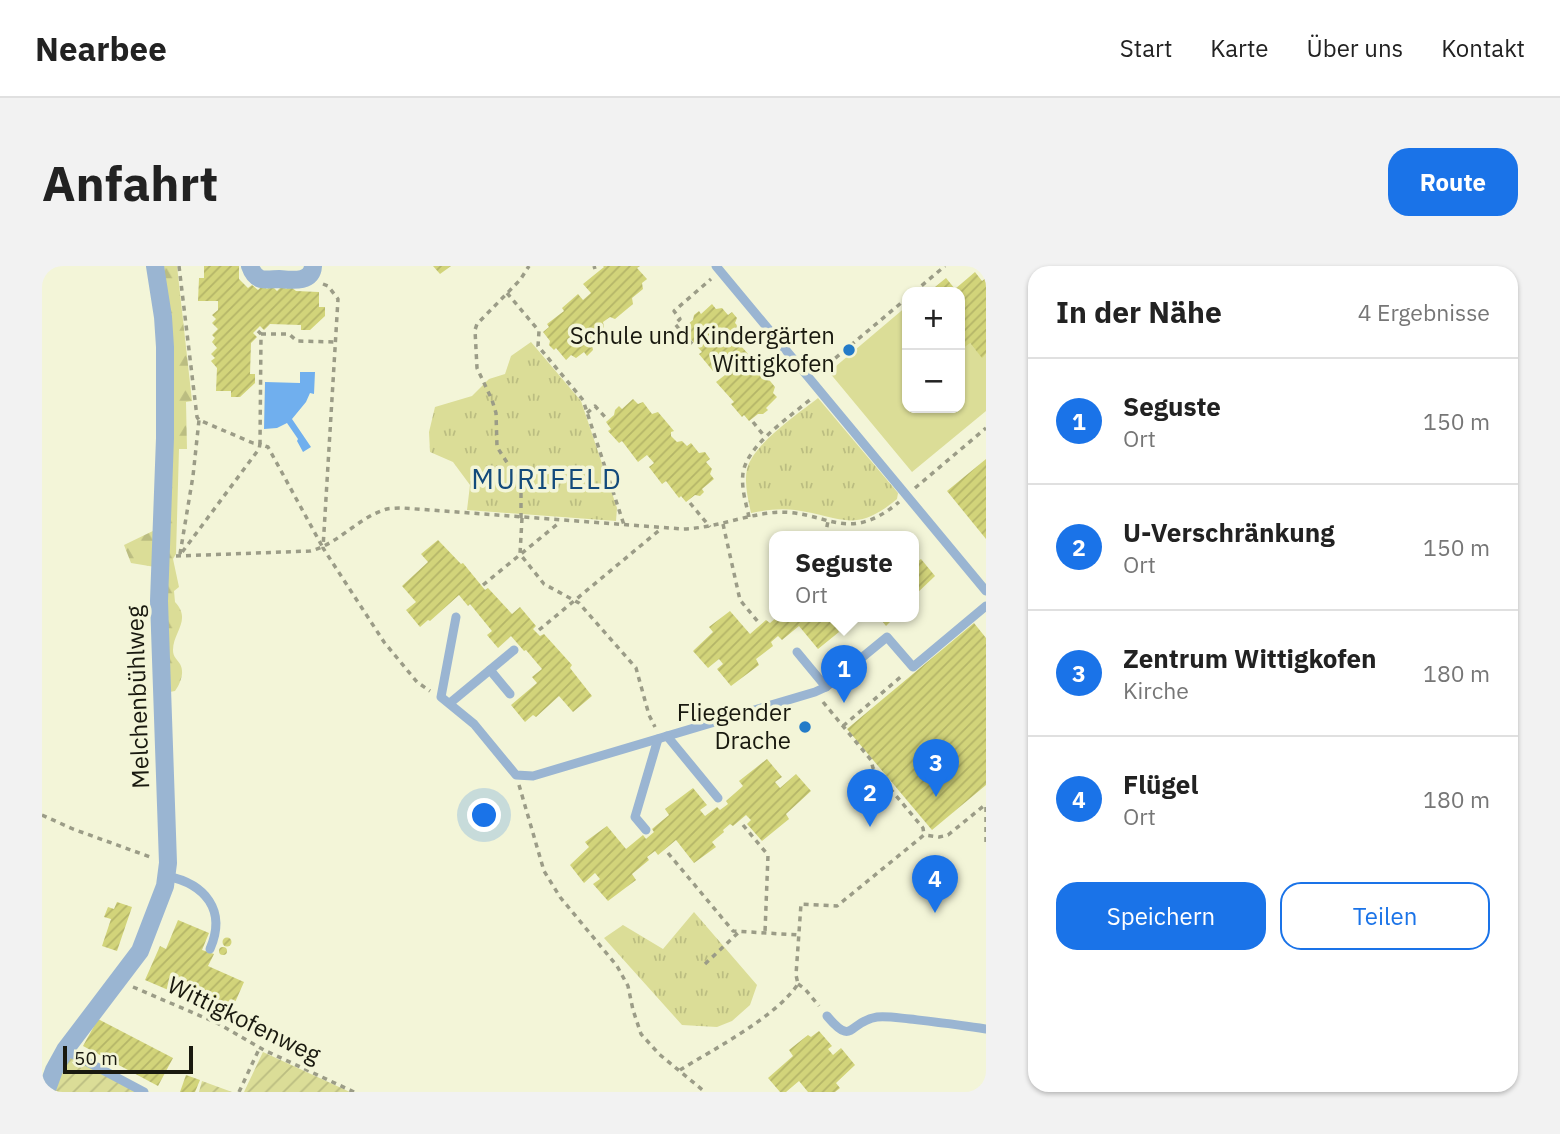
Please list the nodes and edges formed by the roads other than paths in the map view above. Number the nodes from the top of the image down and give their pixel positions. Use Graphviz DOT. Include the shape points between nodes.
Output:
graph roads {
  1 [pos="155,266"];
  2 [pos="250,266"];
  3 [pos="718,268"];
  4 [pos="311,271"];
  5 [pos="982,577"];
  6 [pos="986,591"];
  7 [pos="986,606"];
  8 [pos="456,617"];
  9 [pos="514,650"];
  10 [pos="797,652"];
  11 [pos="490,670"];
  12 [pos="826,687"];
  13 [pos="510,694"];
  14 [pos="445,700"];
  15 [pos="662,738"];
  16 [pos="718,798"];
  17 [pos="646,830"];
  18 [pos="167,869"];
  19 [pos="210,949"];
  20 [pos="827,1016"];
  21 [pos="986,1029"];
  22 [pos="65,1050"];
  23 [pos="46,1092"];
  24 [pos="144,1092"];
  1 -- 18 [label="street, Melchenbühlweg" via="165,347 160,614"];
  2 -- 4 [label="street" via="261,279 299,280"];
  3 -- 5 [label="lane" via="906,495"];
  5 -- 6 [label="lane"];
  7 -- 12 [label="lane" via="913,667 887,637"];
  8 -- 14 [label="lane"];
  9 -- 11 [label="lane"];
  10 -- 12 [label="lane"];
  11 -- 13 [label="lane"];
  11 -- 14 [label="lane"];
  12 -- 15 [label="lane"];
  14 -- 15 [label="lane" via="474,724 516,775 533,775"];
  15 -- 16 [label="lane"];
  15 -- 17 [label="lane" via="635,817"];
  18 -- 19 [label="lane" via="198,889 210,903 217,929"];
  18 -- 22 [label="street, Melchenbühlweg" via="140,951"];
  20 -- 21 [label="lane" via="844,1032 866,1020 885,1017"];
  22 -- 23 [label="street, Melchenbühlweg"];
  22 -- 24 [label="lane"];
}
